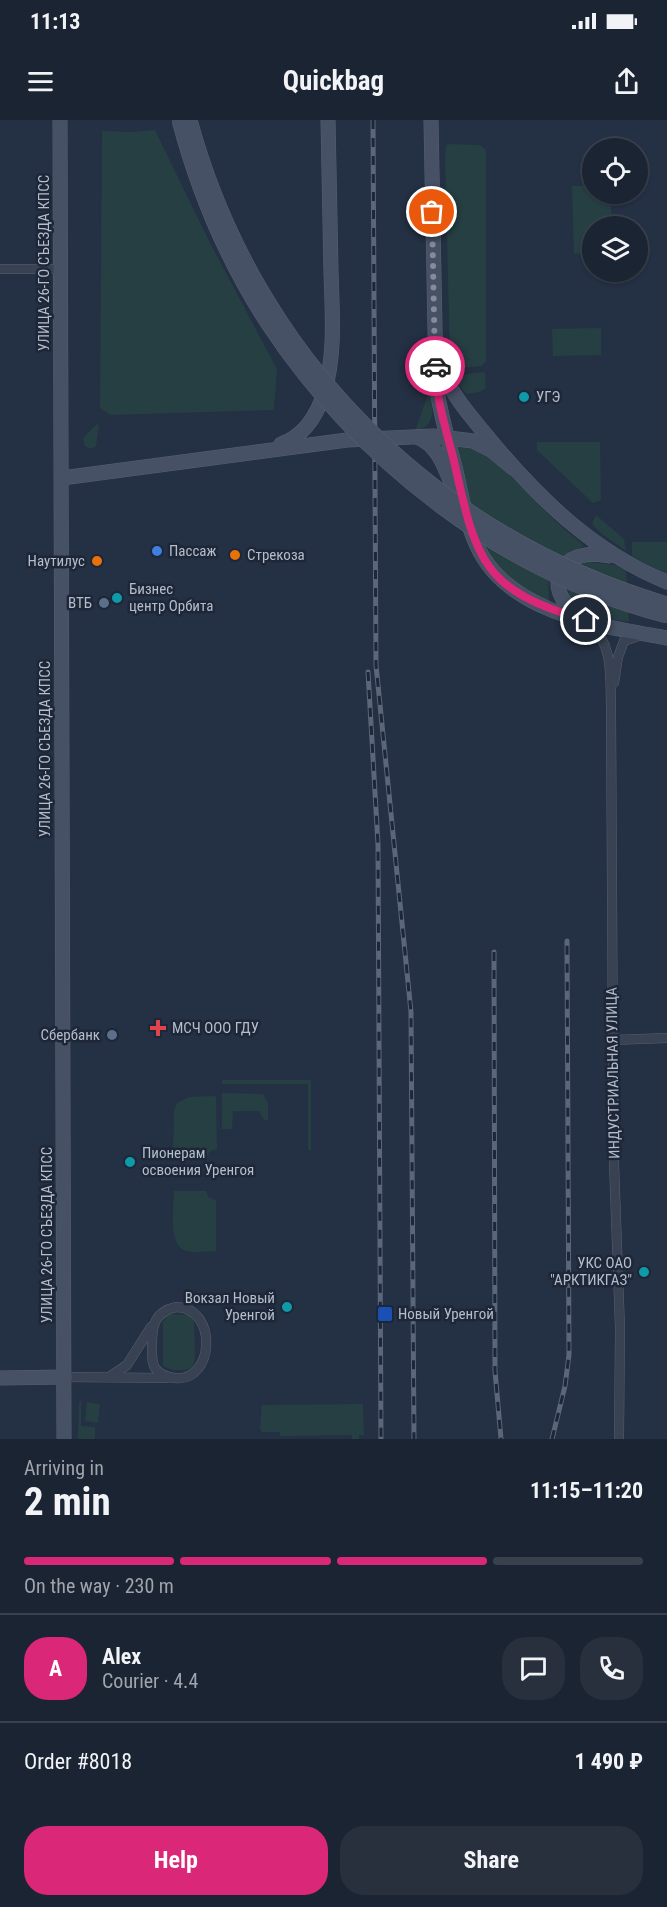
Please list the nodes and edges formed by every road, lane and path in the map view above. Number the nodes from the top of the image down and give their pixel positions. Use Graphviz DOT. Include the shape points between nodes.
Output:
graph roads {
  1 [pos="60,120"];
  2 [pos="179,120"];
  3 [pos="190,120"];
  4 [pos="328,120"];
  5 [pos="430,120"];
  6 [pos="0,269"];
  7 [pos="61,269"];
  8 [pos="434,337"];
  9 [pos="414,436"];
  10 [pos="448,436"];
  11 [pos="266,450"];
  12 [pos="514,469"];
  13 [pos="62,478"];
  14 [pos="468,523"];
  15 [pos="620,559"];
  16 [pos="667,582"];
  17 [pos="667,604"];
  18 [pos="667,616"];
  19 [pos="586,620"];
  20 [pos="667,633"];
  21 [pos="647,635"];
  22 [pos="667,639"];
  23 [pos="611,707"];
  24 [pos="667,1038"];
  25 [pos="612,1040"];
  26 [pos="154,1322"];
  27 [pos="65,1377"];
  28 [pos="109,1377"];
  29 [pos="0,1378"];
  30 [pos="180,1379"];
  31 [pos="64,1439"];
  32 [pos="619,1439"];
  1 -- 7 [label="main road, УЛИЦА 26-ГО СЪЕЗДА КПСС"];
  2 -- 18 [label="main road, bridge" via="212,218 252,296 307,378 352,429 418,488 527,561 583,587"];
  3 -- 17 [label="main road, bridge" via="222,213 267,301 316,371 375,434 441,491 500,532 568,568"];
  4 -- 11 [label="main road" via="332,318 327,380 306,428 287,442"];
  5 -- 8 [label="main road"];
  6 -- 7 [label="street"];
  7 -- 13 [label="main road, УЛИЦА 26-ГО СЪЕЗДА КПСС"];
  8 -- 10 [label="main road" via="437,393"];
  8 -- 12 [label="main road" via="450,390"];
  9 -- 10 [label="main road"];
  9 -- 11 [label="main road"];
  9 -- 14 [label="main road" via="437,453"];
  10 -- 12 [label="main road" via="483,445"];
  10 -- 14 [label="main road"];
  11 -- 13 [label="main road"];
  12 -- 15 [label="main road" via="575,527"];
  13 -- 27 [label="main road, УЛИЦА 26-ГО СЪЕЗДА КПСС"];
  14 -- 19 [label="main road" via="477,548 500,580 532,602"];
  15 -- 16 [label="main road"];
  15 -- 19 [label="main road" via="577,555 562,569 559,586 563,600"];
  19 -- 21 [label="main road"];
  19 -- 23 [label="street, ИНДУСТРИАЛЬНАЯ УЛИЦА" via="600,633 608,651"];
  20 -- 21 [label="street"];
  21 -- 22 [label="main road"];
  21 -- 23 [label="street, ИНДУСТРИАЛЬНАЯ УЛИЦА" via="628,639 621,647"];
  23 -- 25 [label="street, ИНДУСТРИАЛЬНАЯ УЛИЦА"];
  24 -- 25 [label="street"];
  25 -- 32 [label="street, ИНДУСТРИАЛЬНАЯ УЛИЦА"];
  26 -- 28 [label="street" via="127,1365"];
  26 -- 30 [label="street" via="155,1367 162,1375"];
  26 -- 30 [label="street" via="163,1311 178,1307 195,1312 203,1323 202,1362 193,1375"];
  27 -- 28 [label="street"];
  27 -- 29 [label="main road"];
  27 -- 31 [label="main road, УЛИЦА 26-ГО СЪЕЗДА КПСС"];
  28 -- 30 [label="street"];
}
